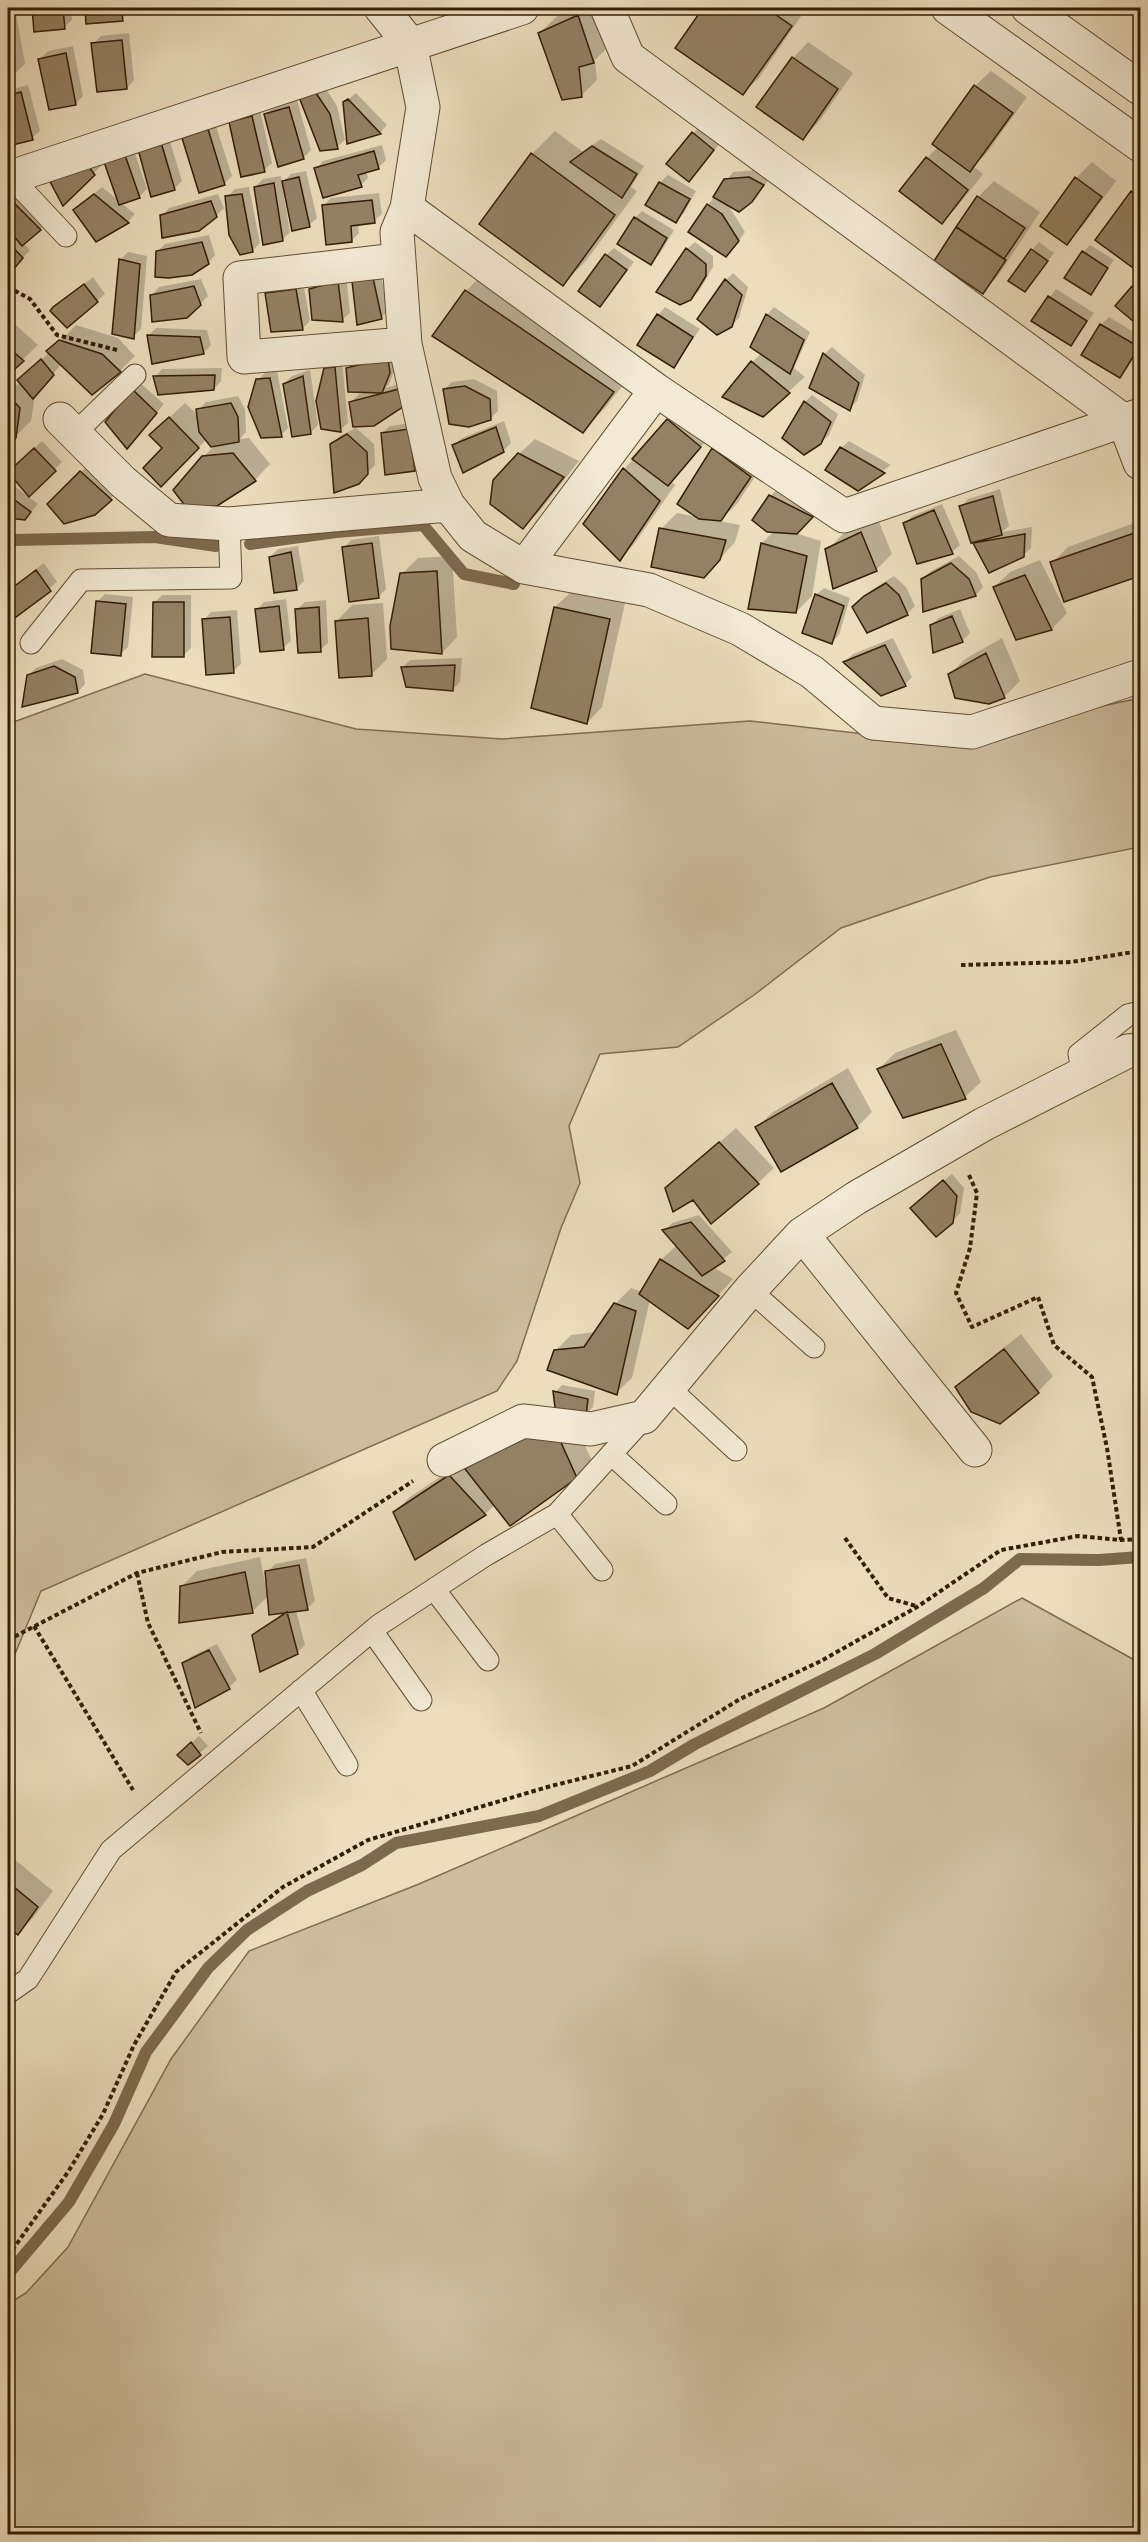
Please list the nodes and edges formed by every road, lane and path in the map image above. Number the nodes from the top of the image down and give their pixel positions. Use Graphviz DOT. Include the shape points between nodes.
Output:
graph roads {
  1 [pos="381,8"];
  2 [pos="522,8"];
  3 [pos="607,8"];
  4 [pos="948,8"];
  5 [pos="1028,8"];
  6 [pos="410,44"];
  7 [pos="1140,88"];
  8 [pos="1140,145"];
  9 [pos="9,177"];
  10 [pos="407,208"];
  11 [pos="66,236"];
  12 [pos="397,260"];
  13 [pos="8,287"];
  14 [pos="405,344"];
  15 [pos="135,375"];
  16 [pos="656,390"];
  17 [pos="1132,418"];
  18 [pos="67,426"];
  19 [pos="1140,463"];
  20 [pos="448,505"];
  21 [pos="229,524"];
  22 [pos="524,567"];
  23 [pos="31,643"];
  24 [pos="1140,676"];
  25 [pos="1140,951"];
  26 [pos="961,965"];
  27 [pos="1140,1012"];
  28 [pos="1140,1050"];
  29 [pos="1083,1075"];
  30 [pos="955,1141"];
  31 [pos="802,1234"];
  32 [pos="750,1290"];
  33 [pos="814,1347"];
  34 [pos="668,1388"];
  35 [pos="644,1417"];
  36 [pos="735,1450"];
  37 [pos="975,1450"];
  38 [pos="611,1454"];
  39 [pos="444,1460"];
  40 [pos="666,1504"];
  41 [pos="557,1514"];
  42 [pos="845,1538"];
  43 [pos="1140,1539"];
  44 [pos="1122,1540"];
  45 [pos="602,1570"];
  46 [pos="137,1573"];
  47 [pos="434,1589"];
  48 [pos="917,1607"];
  49 [pos="34,1626"];
  50 [pos="372,1631"];
  51 [pos="8,1640"];
  52 [pos="488,1660"];
  53 [pos="301,1690"];
  54 [pos="421,1700"];
  55 [pos="215,1762"];
  56 [pos="347,1764"];
  57 [pos="150,1818"];
  58 [pos="8,1994"];
  59 [pos="8,2256"];
  1 -- 6 [label="street"];
  2 -- 6 [label="street"];
  3 -- 17 [label="street" via="628,57"];
  4 -- 8 [label="street"];
  5 -- 7 [label="street"];
  6 -- 9 [label="street"];
  6 -- 10 [label="street" via="423,107"];
  9 -- 11 [label="lane"];
  10 -- 12 [label="street" via="397,232"];
  10 -- 16 [label="street"];
  12 -- 14 [label="street"];
  12 -- 14 [label="street" via="240,278 244,357"];
  13 -- 15 [label="path" via="30,298 57,335 117,350"];
  14 -- 20 [label="street" via="435,478"];
  15 -- 18 [label="lane"];
  16 -- 17 [label="street" via="844,516"];
  16 -- 22 [label="street"];
  17 -- 19 [label="street"];
  18 -- 21 [label="street" via="123,482 169,520"];
  20 -- 21 [label="street"];
  20 -- 22 [label="street" via="473,536"];
  21 -- 23 [label="lane" via="231,578 81,580"];
  22 -- 24 [label="street" via="649,590 740,629 812,672 873,723 972,732"];
  25 -- 26 [label="path" via="1071,962"];
  27 -- 29 [label="lane" via="1128,1015 1079,1054"];
  28 -- 29 [label="street" via="1128,1050"];
  29 -- 30 [label="street"];
  30 -- 31 [label="street"];
  30 -- 44 [label="path" via="977,1193 970,1248 956,1293 972,1327 1038,1297 1054,1345 1092,1377"];
  31 -- 32 [label="street"];
  31 -- 37 [label="street"];
  32 -- 33 [label="lane"];
  32 -- 34 [label="street"];
  34 -- 35 [label="street"];
  34 -- 36 [label="lane"];
  35 -- 38 [label="lane"];
  35 -- 39 [label="street" via="591,1429 523,1421"];
  38 -- 40 [label="lane"];
  38 -- 41 [label="lane"];
  39 -- 46 [label="path" via="313,1547 222,1552"];
  41 -- 45 [label="lane"];
  41 -- 47 [label="lane"];
  42 -- 48 [label="path" via="888,1598"];
  43 -- 44 [label="path"];
  44 -- 48 [label="path" via="1078,1536 1001,1550"];
  46 -- 49 [label="path"];
  46 -- 55 [label="path" via="147,1623"];
  47 -- 50 [label="lane"];
  47 -- 52 [label="lane"];
  48 -- 59 [label="path" via="819,1662 740,1699 632,1766 368,1840 284,1887 176,1972 134,2045 103,2114 68,2172"];
  49 -- 51 [label="path"];
  49 -- 57 [label="path"];
  50 -- 53 [label="lane"];
  50 -- 54 [label="lane"];
  53 -- 55 [label="lane"];
  53 -- 56 [label="lane"];
  55 -- 57 [label="lane"];
  57 -- 58 [label="lane" via="111,1850 28,1979"];
}
